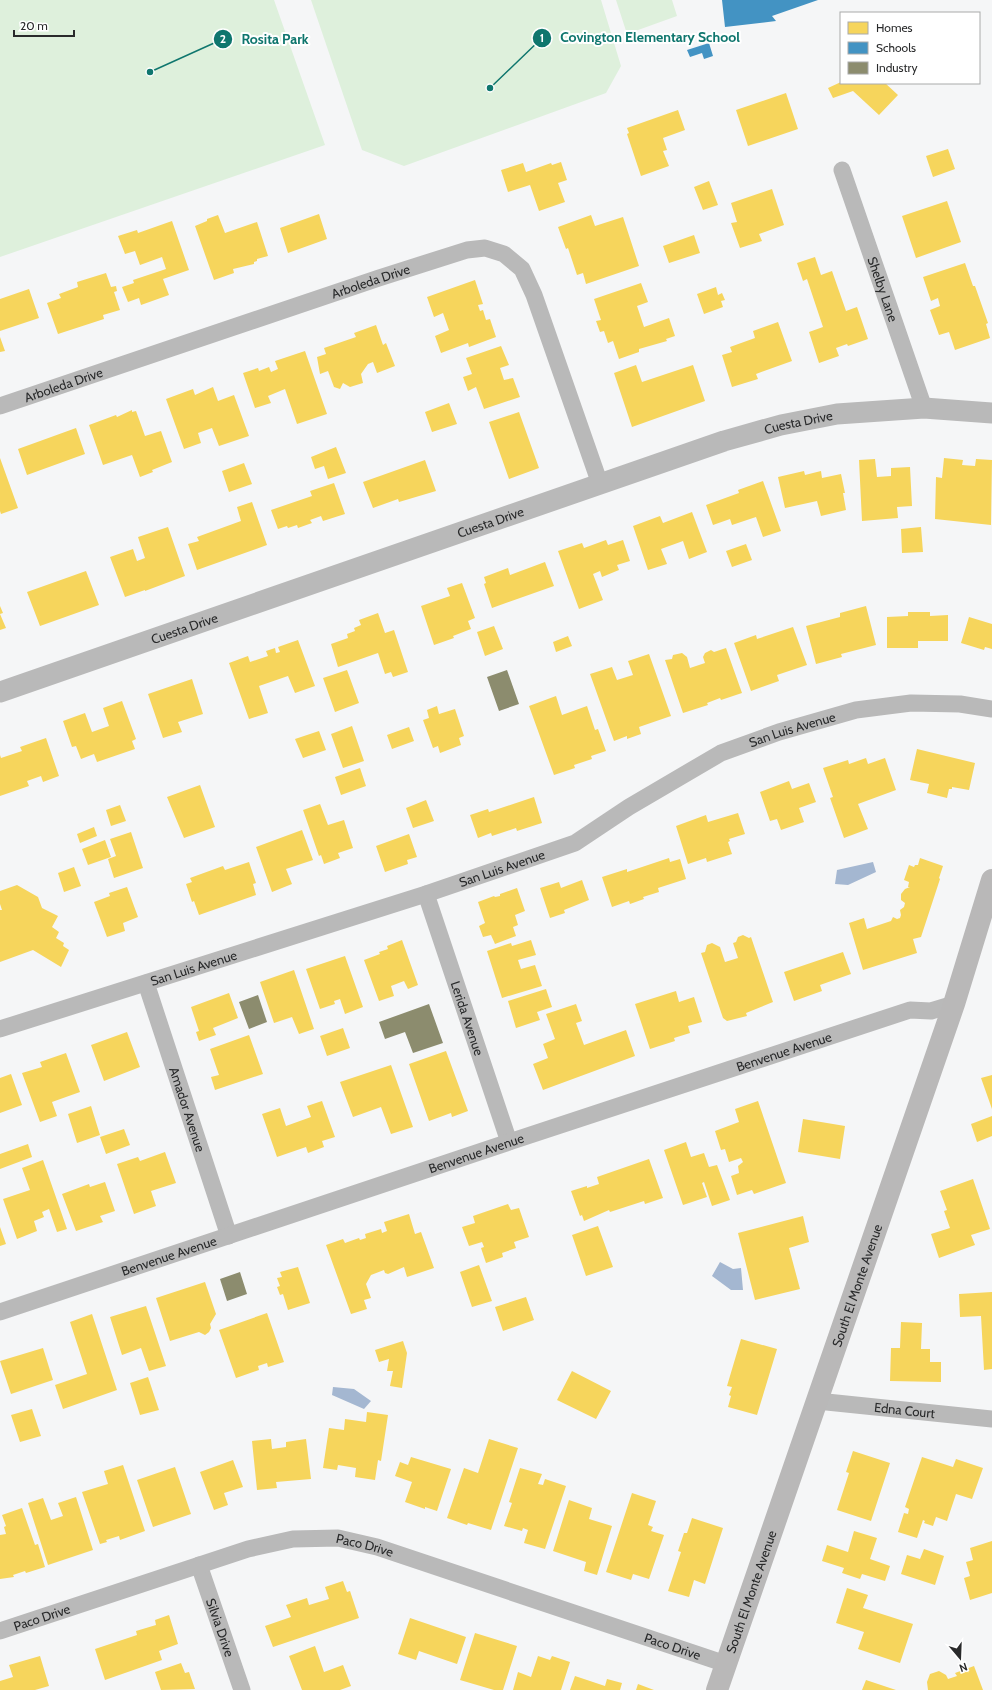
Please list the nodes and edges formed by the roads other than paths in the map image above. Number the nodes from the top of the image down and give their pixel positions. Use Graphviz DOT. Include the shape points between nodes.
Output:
graph roads {
  1 [pos="842,170"];
  2 [pos="0,406"];
  3 [pos="924,408"];
  4 [pos="992,413"];
  5 [pos="600,484"];
  6 [pos="0,692"];
  7 [pos="992,709"];
  8 [pos="992,880"];
  9 [pos="426,894"];
  10 [pos="146,983"];
  11 [pos="954,1004"];
  12 [pos="0,1029"];
  13 [pos="509,1142"];
  14 [pos="229,1236"];
  15 [pos="0,1312"];
  16 [pos="817,1401"];
  17 [pos="992,1419"];
  18 [pos="199,1565"];
  19 [pos="0,1631"];
  20 [pos="726,1664"];
  21 [pos="242,1690"];
  22 [pos="717,1690"];
  1 -- 3 [label="street, Shelby Lane"];
  2 -- 5 [label="street, Arboleda Drive" via="379,278 467,250 485,248 504,254 522,269 525,275"];
  3 -- 4 [label="street, Cuesta Drive"];
  3 -- 5 [label="street, Cuesta Drive" via="837,414 781,425 724,441"];
  5 -- 6 [label="street, Cuesta Drive"];
  7 -- 9 [label="street, San Luis Avenue" via="960,704 911,703 856,710 779,732 721,753 629,807 575,843"];
  8 -- 11 [label="main road, South El Monte Avenue"];
  9 -- 10 [label="street, San Luis Avenue"];
  9 -- 13 [label="street, Lerida Avenue"];
  10 -- 12 [label="street, San Luis Avenue"];
  10 -- 14 [label="street, Amador Avenue"];
  11 -- 13 [label="street, Benvenue Avenue" via="931,1011 910,1010"];
  11 -- 16 [label="main road, South El Monte Avenue"];
  13 -- 14 [label="street, Benvenue Avenue"];
  14 -- 15 [label="street, Benvenue Avenue"];
  16 -- 17 [label="street, Edna Court"];
  16 -- 20 [label="main road, South El Monte Avenue"];
  18 -- 19 [label="street, Paco Drive"];
  18 -- 20 [label="street, Paco Drive" via="248,1549 293,1539 338,1538 377,1546"];
  18 -- 21 [label="street, Silvia Drive"];
  20 -- 22 [label="main road, South El Monte Avenue"];
}
